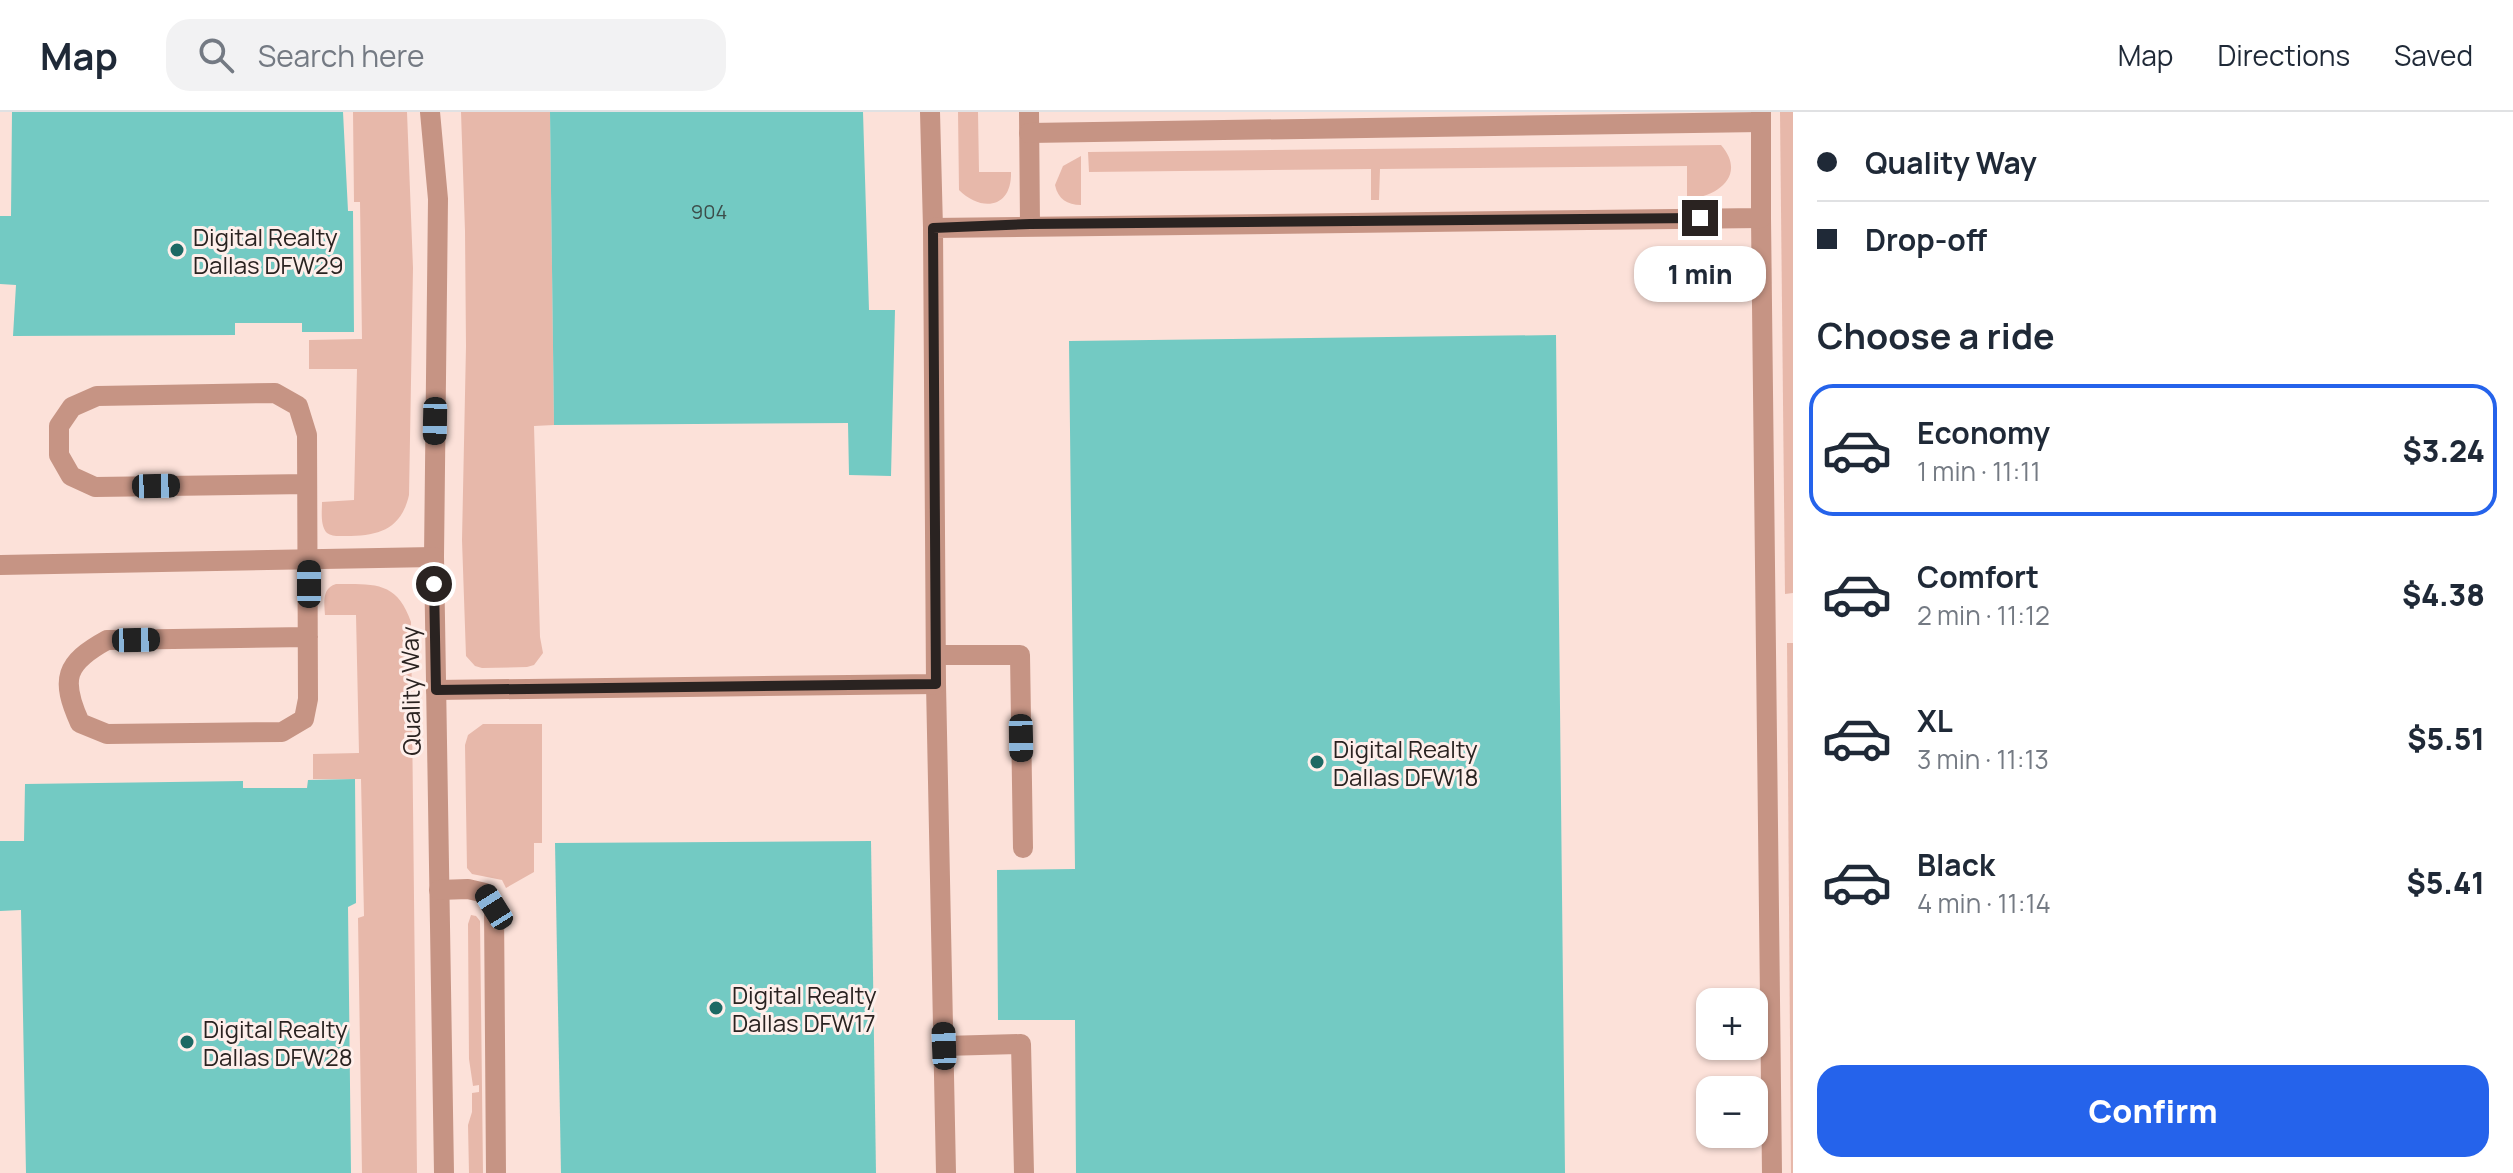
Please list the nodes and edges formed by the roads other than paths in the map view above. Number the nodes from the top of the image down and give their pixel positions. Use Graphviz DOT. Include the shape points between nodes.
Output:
graph roads {
  1 [pos="430,112"];
  2 [pos="930,112"];
  3 [pos="1761,117"];
  4 [pos="1029,122"];
  5 [pos="1761,218"];
  6 [pos="1030,224"];
  7 [pos="933,228"];
  8 [pos="307,484"];
  9 [pos="434,557"];
  10 [pos="309,558"];
  11 [pos="0,565"];
  12 [pos="308,637"];
  13 [pos="936,655"];
  14 [pos="936,684"];
  15 [pos="436,690"];
  16 [pos="1023,848"];
  17 [pos="439,890"];
  18 [pos="944,1046"];
  19 [pos="444,1173"];
  20 [pos="496,1173"];
  21 [pos="946,1173"];
  22 [pos="1024,1173"];
  23 [pos="1772,1173"];
  1 -- 9 [label="street, Quality Way" via="438,199"];
  2 -- 7 [label="street"];
  3 -- 4 [label="street"];
  3 -- 5 [label="street"];
  4 -- 6 [label="street"];
  5 -- 6 [label="street"];
  5 -- 23 [label="street"];
  6 -- 7 [label="street"];
  7 -- 13 [label="street"];
  8 -- 8 [label="street" via="95,487 71,476 59,455 59,426 72,407 97,396 275,393 298,406 307,435"];
  8 -- 10 [label="street"];
  9 -- 10 [label="street"];
  9 -- 15 [label="street, Quality Way"];
  10 -- 11 [label="street"];
  10 -- 12 [label="street"];
  12 -- 12 [label="street" via="304,719 282,732 107,734 80,723 69,699 69,676 80,655 107,640"];
  13 -- 14 [label="street"];
  13 -- 16 [label="street" via="1020,655"];
  14 -- 15 [label="street"];
  14 -- 18 [label="street"];
  15 -- 17 [label="street, Quality Way"];
  17 -- 19 [label="street, Quality Way"];
  17 -- 20 [label="street" via="485,893 494,907"];
  18 -- 21 [label="street"];
  18 -- 22 [label="street" via="1021,1044"];
}
